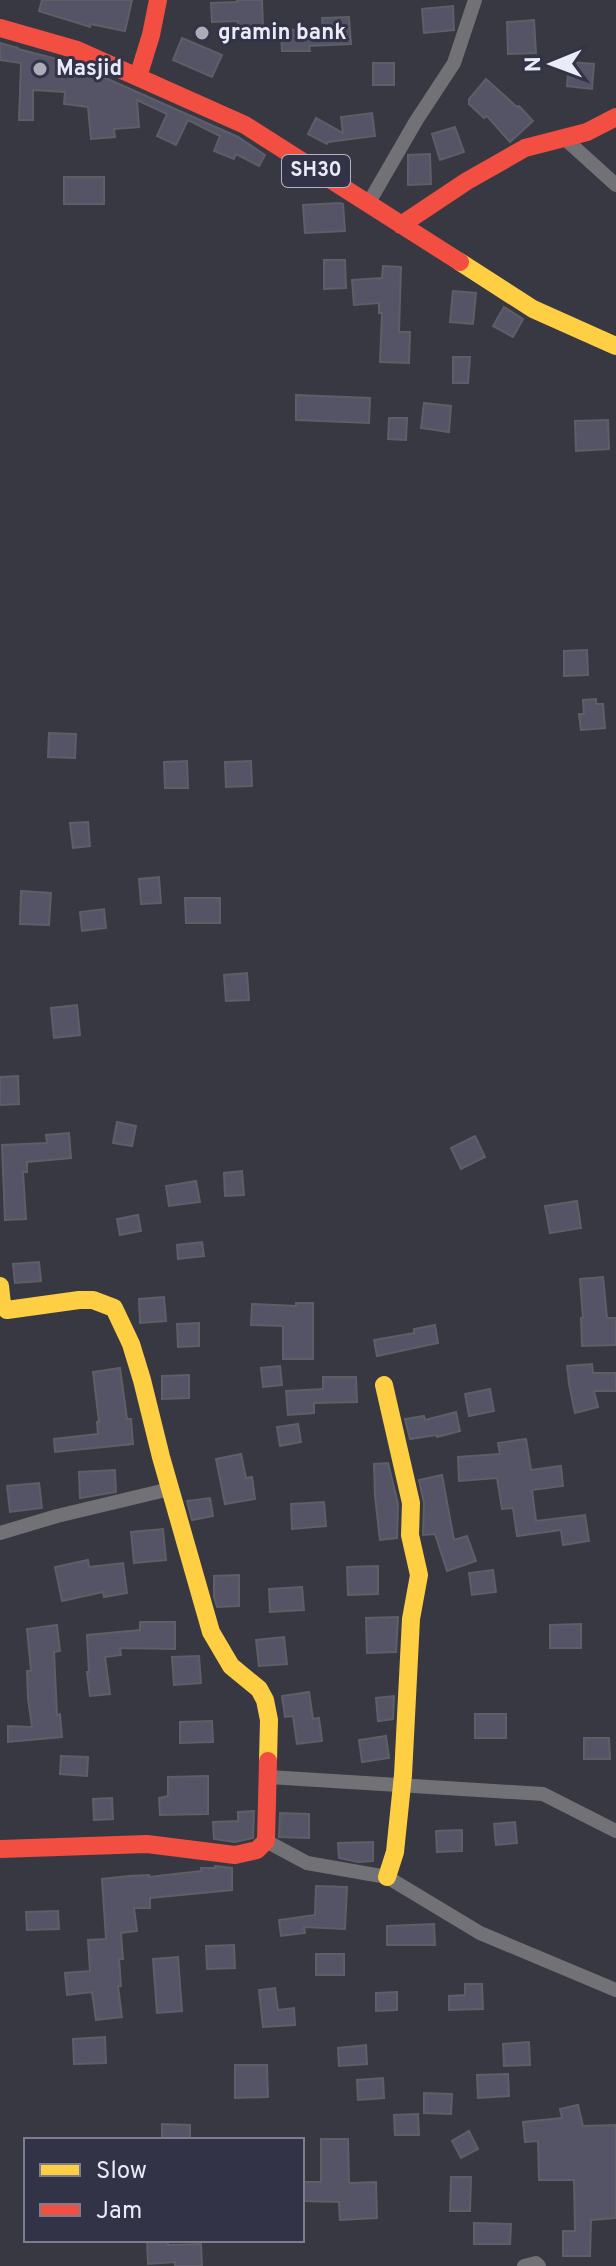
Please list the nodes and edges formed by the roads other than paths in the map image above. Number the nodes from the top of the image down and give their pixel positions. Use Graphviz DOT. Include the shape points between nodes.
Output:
graph roads {
  1 [pos="158,0"];
  2 [pos="475,0"];
  3 [pos="0,28"];
  4 [pos="138,77"];
  5 [pos="616,117"];
  6 [pos="563,137"];
  7 [pos="616,185"];
  8 [pos="368,204"];
  9 [pos="401,225"];
  10 [pos="616,346"];
  11 [pos="0,1286"];
  12 [pos="384,1385"];
  13 [pos="170,1489"];
  14 [pos="0,1533"];
  15 [pos="269,1777"];
  16 [pos="402,1785"];
  17 [pos="616,1831"];
  18 [pos="266,1841"];
  19 [pos="0,1849"];
  20 [pos="387,1877"];
  21 [pos="616,1990"];
  22 [pos="524,2266"];
  23 [pos="539,2266"];
  1 -- 4 [label="street"];
  2 -- 8 [label="street" via="454,63"];
  3 -- 4 [label="street, SH30" via="77,50"];
  4 -- 8 [label="street, SH30" via="245,125"];
  5 -- 6 [label="street"];
  6 -- 7 [label="street"];
  6 -- 9 [label="street" via="525,148"];
  8 -- 9 [label="street, SH30"];
  9 -- 10 [label="street, SH30" via="533,309"];
  11 -- 13 [label="street" via="7,1310 79,1300 114,1308 135,1356"];
  12 -- 16 [label="street" via="411,1503 410,1535 419,1575 411,1619"];
  13 -- 14 [label="street"];
  13 -- 15 [label="street" via="211,1632 231,1666 265,1700"];
  15 -- 16 [label="street"];
  15 -- 18 [label="street"];
  16 -- 17 [label="street" via="543,1794"];
  16 -- 20 [label="street"];
  18 -- 19 [label="street" via="250,1853 235,1855 147,1844"];
  18 -- 20 [label="street" via="307,1863"];
  20 -- 21 [label="street" via="480,1933"];
  22 -- 23 [label="street"];
}
